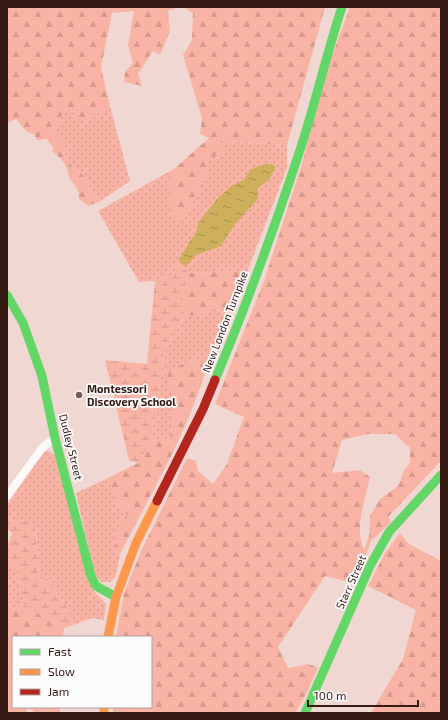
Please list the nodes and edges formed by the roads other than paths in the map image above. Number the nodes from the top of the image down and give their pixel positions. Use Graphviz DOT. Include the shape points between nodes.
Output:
graph roads {
  1 [pos="342,7"];
  2 [pos="7,295"];
  3 [pos="55,438"];
  4 [pos="441,475"];
  5 [pos="7,496"];
  6 [pos="116,597"];
  7 [pos="108,636"];
  8 [pos="305,713"];
  1 -- 6 [label="main road, New London Turnpike" via="324,59 300,151 230,344 203,409 136,543"];
  2 -- 3 [label="main road, Dudley Street" via="23,323 42,376"];
  3 -- 5 [label="street" via="43,447"];
  3 -- 6 [label="main road, Dudley Street" via="91,576 96,586"];
  4 -- 8 [label="main road, Starr Street" via="389,532 370,566"];
  6 -- 7 [label="main road, New London Turnpike"];
}
